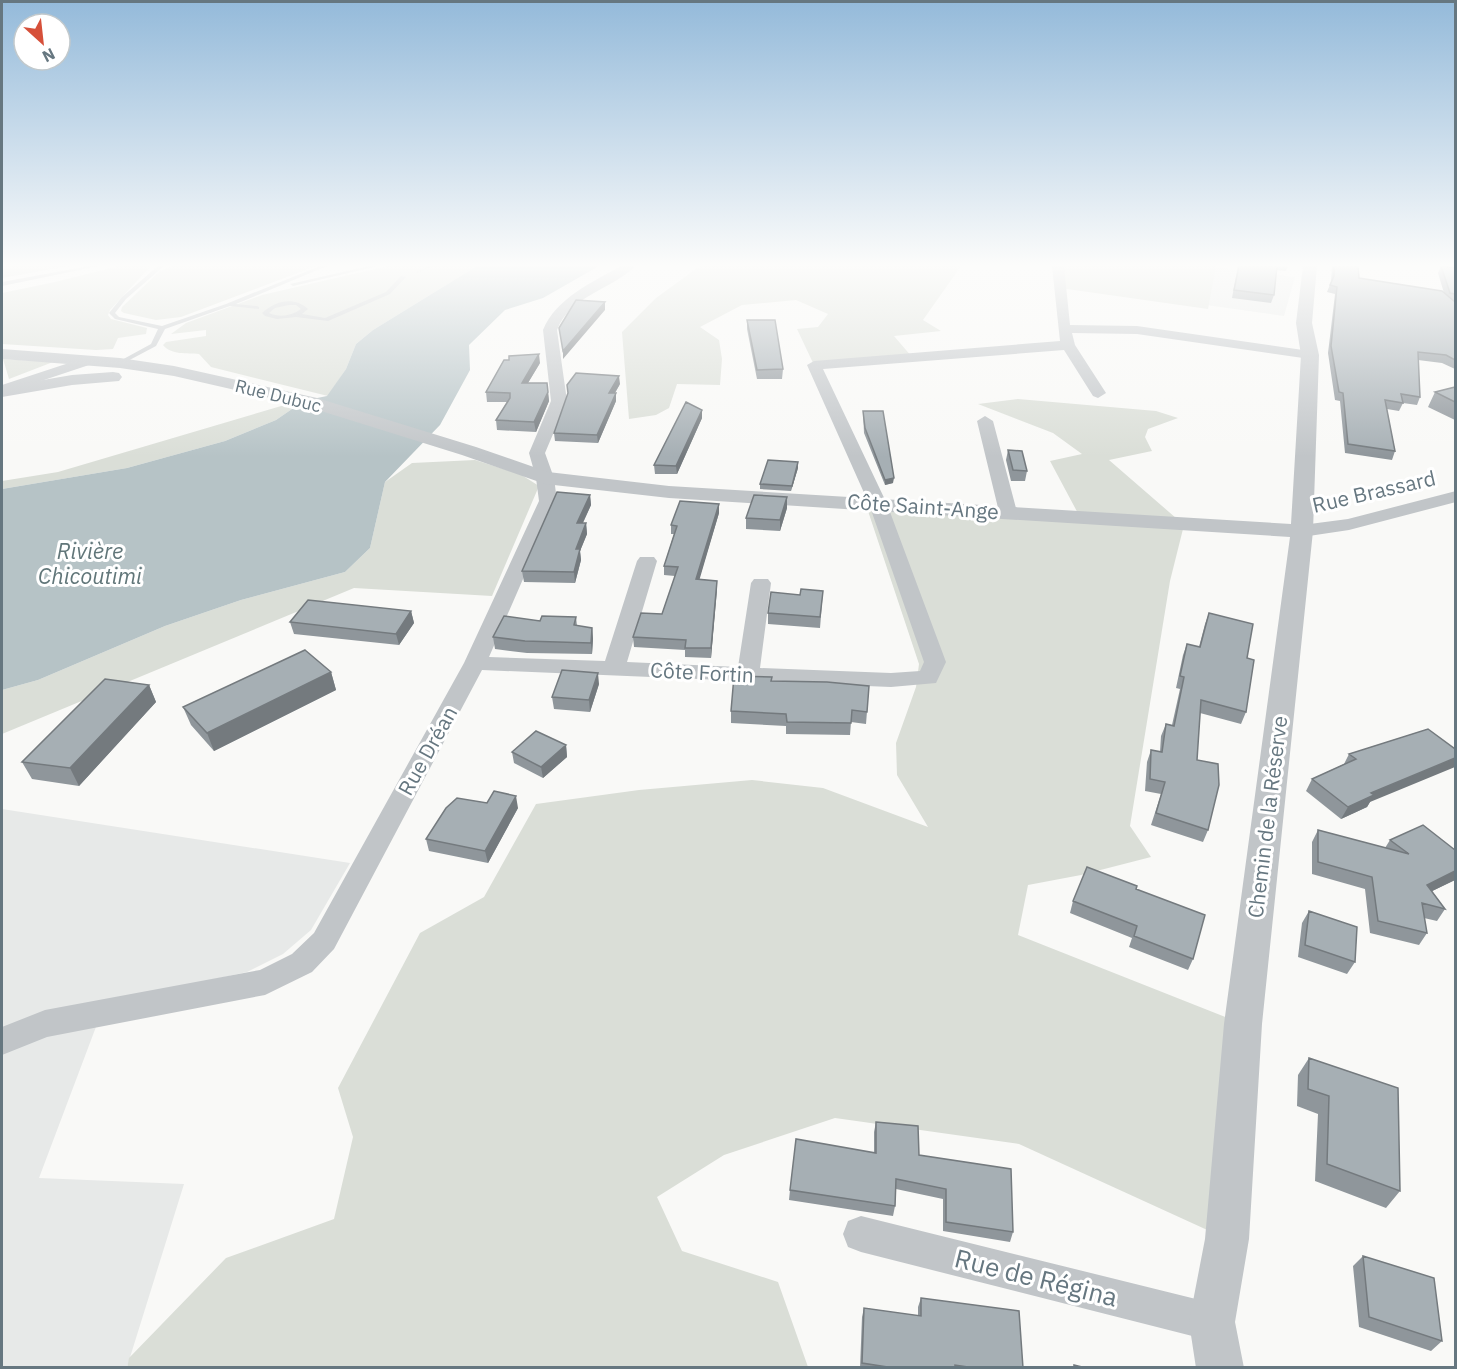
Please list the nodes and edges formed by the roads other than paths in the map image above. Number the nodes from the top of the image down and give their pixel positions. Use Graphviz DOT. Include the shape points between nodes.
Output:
graph roads {
  1 [pos="161,330"];
  2 [pos="550,330"];
  3 [pos="1065,330"];
  4 [pos="1305,330"];
  5 [pos="1066,337"];
  6 [pos="2,354"];
  7 [pos="1310,355"];
  8 [pos="84,362"];
  9 [pos="120,363"];
  10 [pos="174,371"];
  11 [pos="2,391"];
  12 [pos="1098,393"];
  13 [pos="985,421"];
  14 [pos="545,478"];
  15 [pos="1455,496"];
  16 [pos="878,504"];
  17 [pos="1008,513"];
  18 [pos="1302,531"];
  19 [pos="647,561"];
  20 [pos="762,583"];
  21 [pos="475,663"];
  22 [pos="614,669"];
  23 [pos="748,675"];
  24 [pos="2,1041"];
  25 [pos="861,1234"];
  26 [pos="1212,1322"];
  27 [pos="1220,1368"];
  1 -- 9 [label="lane" via="154,345"];
  2 -- 14 [label="street, Rue Dréan" via="560,401 537,453"];
  3 -- 5 [label="street"];
  4 -- 7 [label="street, Chemin de la Réserve"];
  5 -- 7 [label="street" via="1137,330"];
  5 -- 12 [label="street"];
  5 -- 16 [label="street" via="814,365"];
  6 -- 8 [label="street, Rue Dubuc"];
  7 -- 18 [label="street, Chemin de la Réserve"];
  8 -- 9 [label="street, Rue Dubuc"];
  8 -- 11 [label="street"];
  9 -- 10 [label="street, Rue Dubuc"];
  10 -- 11 [label="street"];
  10 -- 14 [label="street, Rue Dubuc" via="310,402"];
  13 -- 17 [label="street"];
  14 -- 16 [label="street, Côte Saint-Ange" via="669,492"];
  14 -- 21 [label="street, Rue Dréan" via="548,501"];
  15 -- 18 [label="street, Rue Brassard" via="1349,524"];
  16 -- 17 [label="street, Côte Saint-Ange"];
  16 -- 23 [label="street, Côte Fortin" via="935,662 928,678"];
  17 -- 18 [label="street, Côte Saint-Ange"];
  18 -- 26 [label="street, Chemin de la Réserve" via="1243,1024 1227,1239"];
  19 -- 22 [label="street"];
  20 -- 23 [label="street"];
  21 -- 22 [label="street, Côte Fortin"];
  21 -- 24 [label="street, Rue Dréan" via="324,941 302,963 265,982 45,1024"];
  22 -- 23 [label="street, Côte Fortin"];
  25 -- 26 [label="street, Rue de Régina"];
  26 -- 27 [label="street, Chemin de la Réserve"];
}
